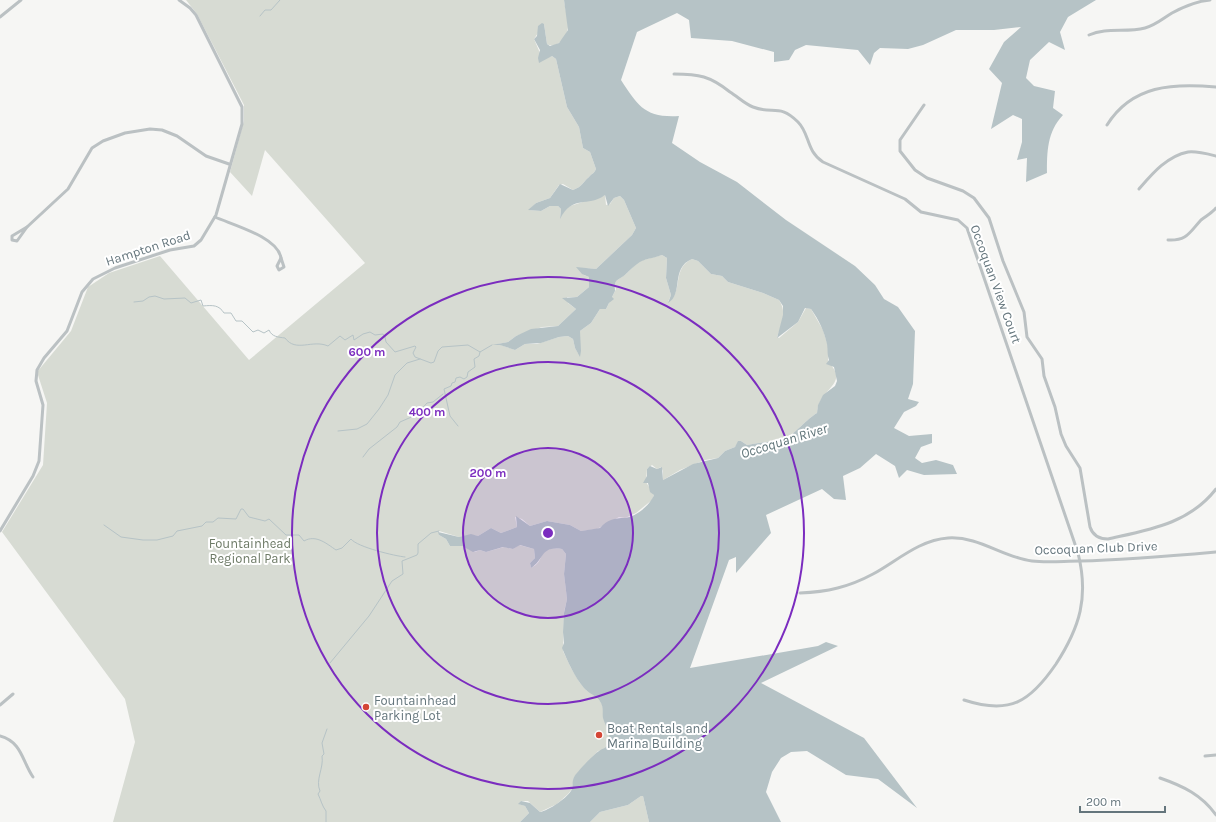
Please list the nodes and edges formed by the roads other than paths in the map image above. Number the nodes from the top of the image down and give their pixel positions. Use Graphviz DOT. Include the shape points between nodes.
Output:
graph roads {
  1 [pos="21,0"];
  2 [pos="179,0"];
  3 [pos="1210,0"];
  4 [pos="0,17"];
  5 [pos="1089,34"];
  6 [pos="674,74"];
  7 [pos="1216,87"];
  8 [pos="924,105"];
  9 [pos="1108,125"];
  10 [pos="1216,156"];
  11 [pos="229,164"];
  12 [pos="1139,189"];
  13 [pos="1216,208"];
  14 [pos="215,217"];
  15 [pos="27,227"];
  16 [pos="1168,240"];
  17 [pos="281,258"];
  18 [pos="1216,489"];
  19 [pos="0,531"];
  20 [pos="1216,552"];
  21 [pos="1080,561"];
  22 [pos="800,593"];
  23 [pos="13,694"];
  24 [pos="964,700"];
  25 [pos="0,705"];
  26 [pos="0,736"];
  27 [pos="1216,755"];
  28 [pos="1205,756"];
  29 [pos="34,777"];
  30 [pos="1160,778"];
  31 [pos="1216,815"];
  1 -- 4 [label="street"];
  2 -- 11 [label="street, Hampton Road" via="196,15 241,105 242,124"];
  3 -- 5 [label="street" via="1177,11 1158,24 1144,29"];
  6 -- 21 [label="street, Occoquan View Court" via="702,76 716,82 752,107 783,111 800,124 813,154 823,162 905,199 921,212 958,220 964,224 987,284"];
  7 -- 9 [label="street" via="1160,87 1134,98 1115,112"];
  8 -- 18 [label="street" via="900,140 900,151 915,170 927,178 963,191 974,198 989,218 1024,312 1027,337 1042,359 1044,376 1064,440 1080,468 1093,534 1108,539 1167,524 1192,512"];
  10 -- 12 [label="street" via="1188,152 1159,167"];
  11 -- 14 [label="street, Hampton Road"];
  11 -- 15 [label="street" via="206,156 162,130 150,129 125,134 103,141 92,148 68,189"];
  13 -- 16 [label="street" via="1185,238"];
  14 -- 17 [label="street" via="270,241 279,250"];
  14 -- 19 [label="street, Hampton Road" via="201,240 194,246 173,249 130,262 98,277 84,288 77,300 67,331 37,370 36,381 43,405 39,461 33,476"];
  15 -- 15 [label="street" via="12,236 12,240 17,241"];
  20 -- 21 [label="street, Occoquan Club Drive"];
  21 -- 22 [label="street, Occoquan Club Drive" via="1031,561 972,540 943,539 916,548 874,574 848,586 824,592"];
  21 -- 24 [label="street" via="1082,599 1078,623 1069,645 1040,686 1024,699 1004,706 985,706"];
  23 -- 25 [label="street"];
  26 -- 29 [label="street" via="18,746"];
  27 -- 28 [label="street"];
  30 -- 31 [label="street" via="1195,793"];
}
